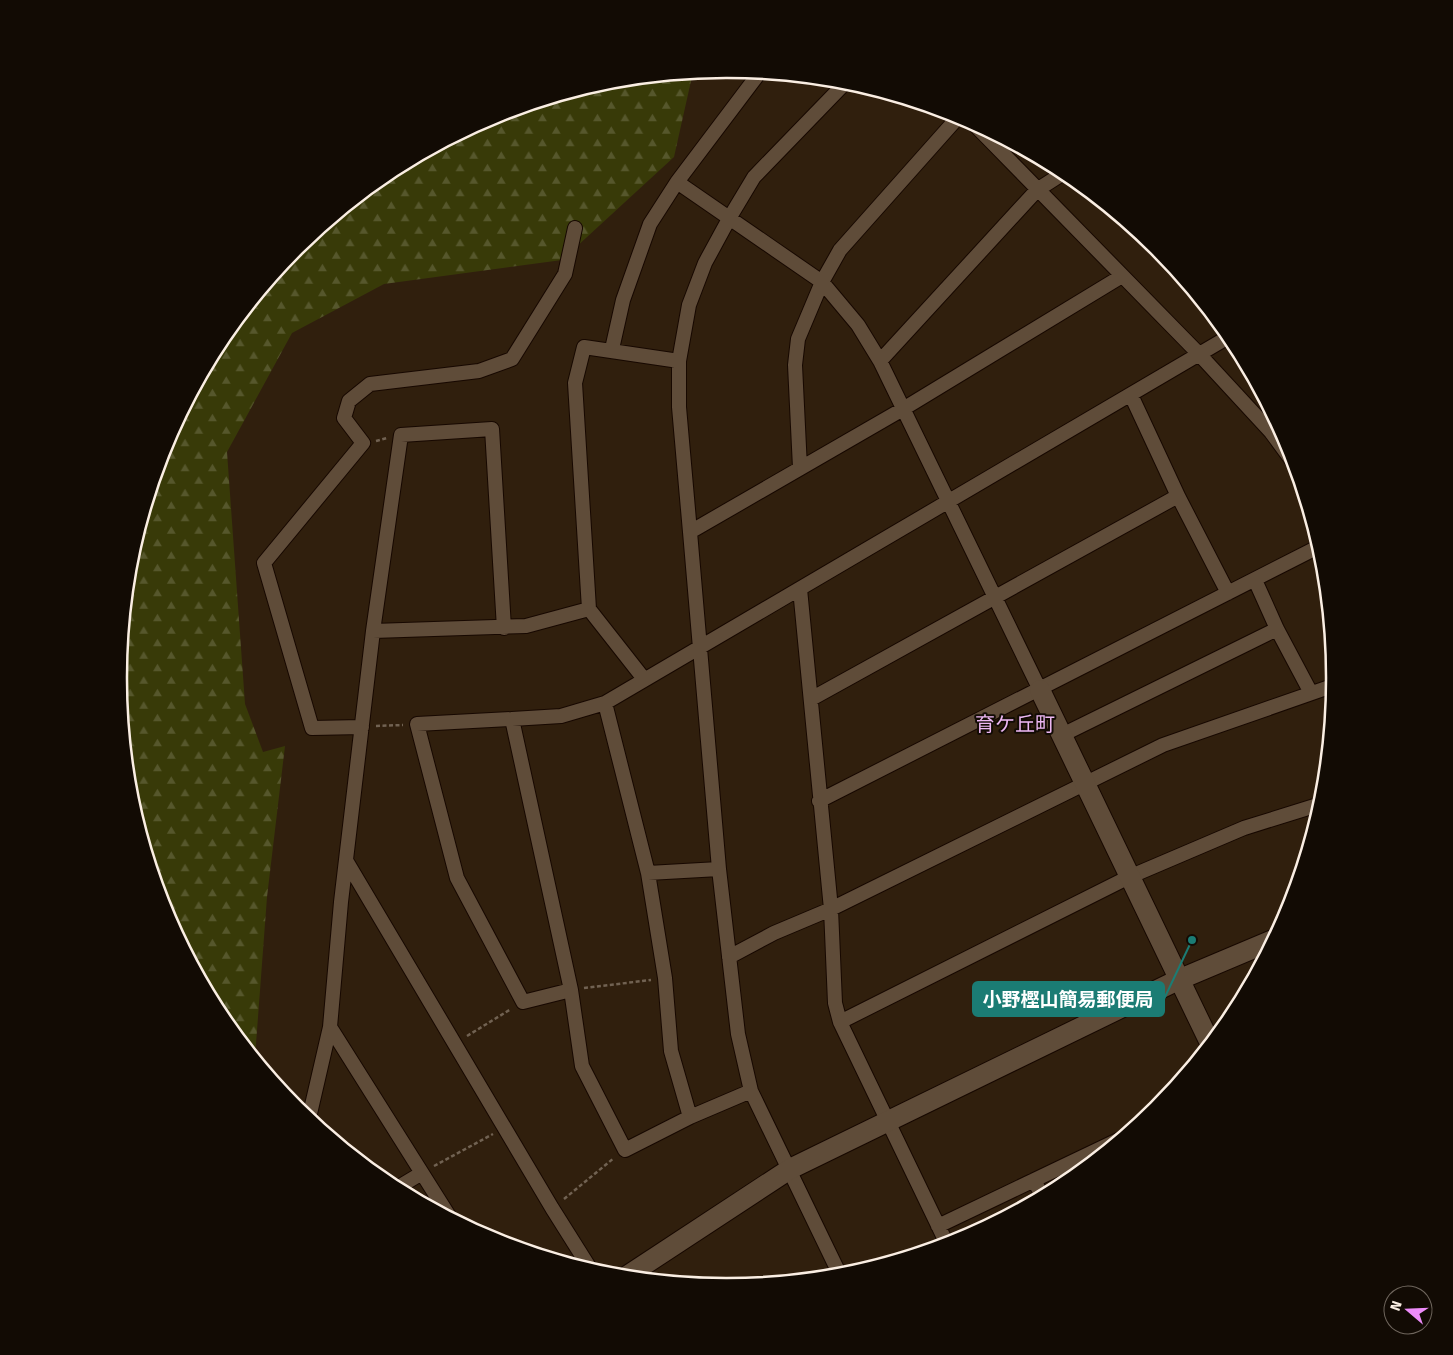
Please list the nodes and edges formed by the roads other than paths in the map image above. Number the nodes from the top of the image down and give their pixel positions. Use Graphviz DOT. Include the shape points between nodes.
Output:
graph roads {
  1 [pos="755,79"];
  2 [pos="840,88"];
  3 [pos="954,122"];
  4 [pos="985,136"];
  5 [pos="1057,177"];
  6 [pos="677,182"];
  7 [pos="1037,190"];
  8 [pos="730,217"];
  9 [pos="575,228"];
  10 [pos="1122,276"];
  11 [pos="822,282"];
  12 [pos="1222,340"];
  13 [pos="612,349"];
  14 [pos="1198,354"];
  15 [pos="679,361"];
  16 [pos="880,361"];
  17 [pos="1131,395"];
  18 [pos="903,409"];
  19 [pos="1271,426"];
  20 [pos="800,468"];
  21 [pos="1178,496"];
  22 [pos="949,501"];
  23 [pos="690,532"];
  24 [pos="1313,550"];
  25 [pos="1255,580"];
  26 [pos="800,589"];
  27 [pos="1228,592"];
  28 [pos="995,596"];
  29 [pos="589,609"];
  30 [pos="504,628"];
  31 [pos="1278,630"];
  32 [pos="373,631"];
  33 [pos="700,645"];
  34 [pos="644,679"];
  35 [pos="1326,688"];
  36 [pos="1040,690"];
  37 [pos="1311,693"];
  38 [pos="811,699"];
  39 [pos="605,703"];
  40 [pos="512,719"];
  41 [pos="362,727"];
  42 [pos="1062,735"];
  43 [pos="1085,783"];
  44 [pos="819,801"];
  45 [pos="1312,807"];
  46 [pos="347,862"];
  47 [pos="719,869"];
  48 [pos="648,873"];
  49 [pos="1129,877"];
  50 [pos="831,909"];
  51 [pos="1265,943"];
  52 [pos="729,957"];
  53 [pos="1178,980"];
  54 [pos="571,990"];
  55 [pos="840,1022"];
  56 [pos="330,1027"];
  57 [pos="1207,1037"];
  58 [pos="751,1092"];
  59 [pos="310,1109"];
  60 [pos="690,1117"];
  61 [pos="887,1123"];
  62 [pos="1097,1150"];
  63 [pos="790,1169"];
  64 [pos="422,1173"];
  65 [pos="1034,1180"];
  66 [pos="405,1183"];
  67 [pos="1039,1189"];
  68 [pos="443,1206"];
  69 [pos="938,1226"];
  70 [pos="943,1237"];
  71 [pos="585,1260"];
  72 [pos="836,1267"];
  73 [pos="636,1270"];
  1 -- 6 [label="street"];
  2 -- 8 [label="street" via="754,177"];
  3 -- 11 [label="street" via="840,250"];
  4 -- 7 [label="street"];
  5 -- 7 [label="street"];
  6 -- 8 [label="street"];
  6 -- 13 [label="street" via="650,224 623,300"];
  7 -- 10 [label="street"];
  7 -- 16 [label="street"];
  8 -- 11 [label="street"];
  8 -- 15 [label="street" via="705,263 689,305"];
  9 -- 41 [label="street" via="565,274 512,359 479,371 370,384 349,402 344,418 363,443 264,563 312,728"];
  10 -- 14 [label="street"];
  10 -- 18 [label="street"];
  11 -- 16 [label="street" via="858,325"];
  11 -- 20 [label="street" via="798,339 795,365"];
  12 -- 14 [label="street"];
  13 -- 15 [label="street"];
  13 -- 29 [label="street" via="584,347 575,383"];
  14 -- 17 [label="street"];
  14 -- 19 [label="street"];
  15 -- 23 [label="street" via="679,407"];
  16 -- 18 [label="street"];
  17 -- 21 [label="street"];
  17 -- 22 [label="street"];
  18 -- 20 [label="street"];
  18 -- 22 [label="street"];
  20 -- 23 [label="street"];
  21 -- 27 [label="street"];
  21 -- 28 [label="street"];
  22 -- 26 [label="street"];
  22 -- 28 [label="street"];
  23 -- 33 [label="street"];
  24 -- 25 [label="street"];
  25 -- 27 [label="street"];
  25 -- 31 [label="street"];
  26 -- 33 [label="street"];
  26 -- 38 [label="street"];
  27 -- 36 [label="street"];
  28 -- 36 [label="street"];
  28 -- 38 [label="street"];
  29 -- 30 [label="street" via="526,626"];
  29 -- 34 [label="street"];
  30 -- 32 [label="street"];
  30 -- 32 [label="street" via="492,429 401,435"];
  31 -- 37 [label="street"];
  31 -- 42 [label="street"];
  32 -- 41 [label="street"];
  33 -- 34 [label="street"];
  33 -- 47 [label="street"];
  34 -- 39 [label="street"];
  35 -- 37 [label="street"];
  36 -- 42 [label="street"];
  36 -- 44 [label="street"];
  37 -- 43 [label="street" via="1163,745"];
  38 -- 44 [label="street"];
  39 -- 40 [label="street" via="561,716"];
  39 -- 48 [label="street"];
  40 -- 54 [label="street"];
  40 -- 54 [label="street" via="417,724 457,878 523,1002"];
  41 -- 46 [label="street"];
  42 -- 43 [label="street"];
  43 -- 49 [label="street"];
  43 -- 50 [label="street"];
  44 -- 50 [label="street"];
  45 -- 49 [label="street" via="1244,828"];
  46 -- 56 [label="street"];
  46 -- 71 [label="street"];
  47 -- 48 [label="street"];
  47 -- 52 [label="street"];
  48 -- 60 [label="street" via="665,978 671,1051"];
  49 -- 53 [label="street"];
  49 -- 55 [label="street"];
  50 -- 52 [label="street" via="774,933"];
  50 -- 55 [label="street" via="835,1003"];
  51 -- 53 [label="street"];
  52 -- 58 [label="street" via="738,1034"];
  53 -- 57 [label="street"];
  53 -- 61 [label="street"];
  54 -- 60 [label="street" via="582,1066 625,1150"];
  55 -- 61 [label="street"];
  56 -- 59 [label="street"];
  56 -- 64 [label="street"];
  58 -- 60 [label="street"];
  58 -- 63 [label="street"];
  61 -- 63 [label="street"];
  61 -- 69 [label="street"];
  62 -- 65 [label="street"];
  63 -- 72 [label="street"];
  63 -- 73 [label="street"];
  64 -- 66 [label="street"];
  64 -- 68 [label="street"];
  65 -- 67 [label="street"];
  65 -- 69 [label="street"];
  69 -- 70 [label="street"];
}
